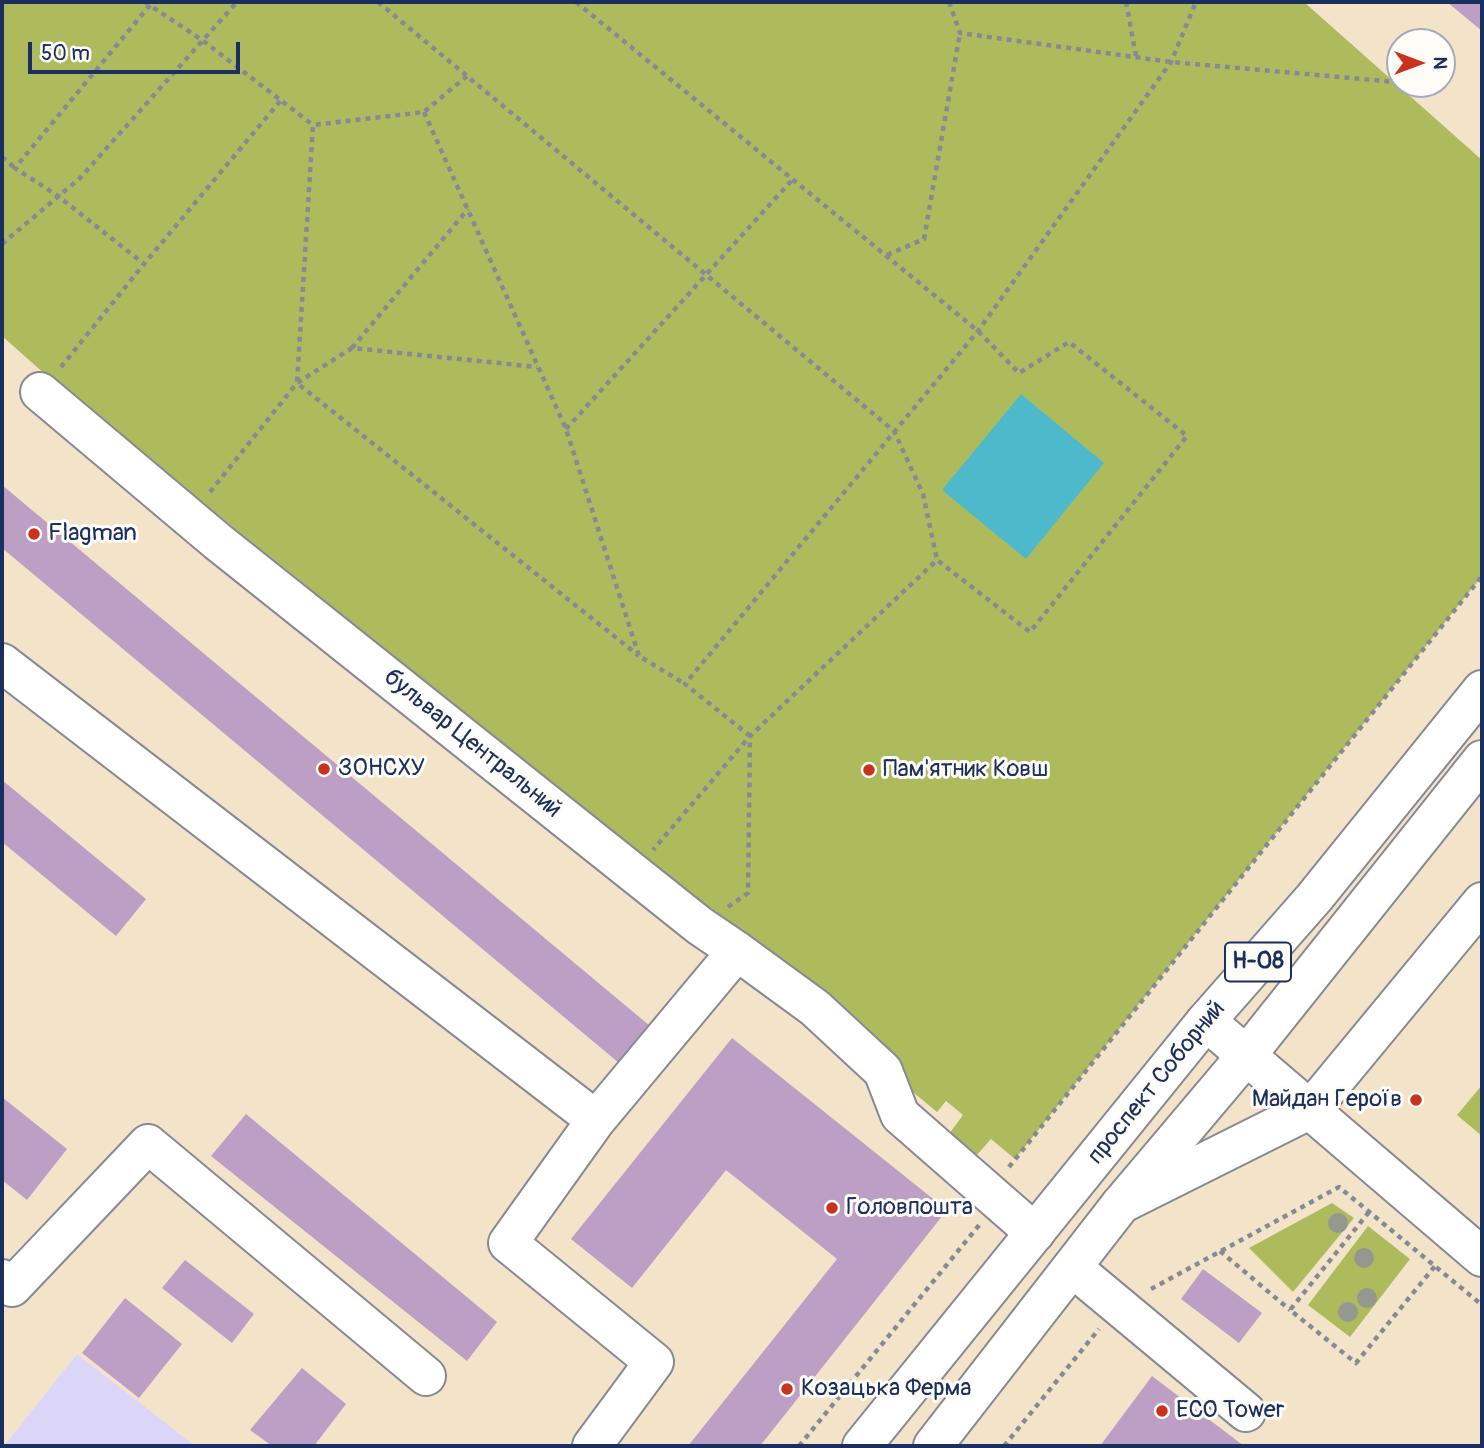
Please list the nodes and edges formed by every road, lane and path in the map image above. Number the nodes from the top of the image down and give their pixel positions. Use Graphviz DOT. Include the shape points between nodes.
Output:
graph roads {
  1 [pos="237,2"];
  2 [pos="379,2"];
  3 [pos="576,2"];
  4 [pos="948,2"];
  5 [pos="1126,2"];
  6 [pos="1196,2"];
  7 [pos="148,4"];
  8 [pos="960,33"];
  9 [pos="202,40"];
  10 [pos="1136,55"];
  11 [pos="1171,62"];
  12 [pos="467,76"];
  13 [pos="1386,81"];
  14 [pos="281,100"];
  15 [pos="425,112"];
  16 [pos="313,125"];
  17 [pos="2,157"];
  18 [pos="15,168"];
  19 [pos="793,179"];
  20 [pos="58,196"];
  21 [pos="468,209"];
  22 [pos="2,244"];
  23 [pos="887,256"];
  24 [pos="144,264"];
  25 [pos="707,275"];
  26 [pos="978,331"];
  27 [pos="352,348"];
  28 [pos="538,367"];
  29 [pos="297,383"];
  30 [pos="40,392"];
  31 [pos="566,429"];
  32 [pos="894,431"];
  33 [pos="190,518"];
  34 [pos="937,559"];
  35 [pos="1482,576"];
  36 [pos="639,656"];
  37 [pos="2,663"];
  38 [pos="685,684"];
  39 [pos="1482,690"];
  40 [pos="750,736"];
  41 [pos="1482,760"];
  42 [pos="633,873"];
  43 [pos="1482,902"];
  44 [pos="700,926"];
  45 [pos="737,951"];
  46 [pos="1206,1021"];
  47 [pos="1246,1056"];
  48 [pos="1311,1110"];
  49 [pos="596,1120"];
  50 [pos="994,1198"];
  51 [pos="1121,1204"];
  52 [pos="1369,1212"];
  53 [pos="1035,1233"];
  54 [pos="1220,1251"];
  55 [pos="1482,1257"];
  56 [pos="1435,1266"];
  57 [pos="1073,1268"];
  58 [pos="2,1279"];
  59 [pos="1482,1305"];
  60 [pos="1119,1306"];
  61 [pos="1290,1310"];
  62 [pos="426,1376"];
  63 [pos="1246,1412"];
  64 [pos="592,1446"];
  65 [pos="799,1446"];
  66 [pos="862,1446"];
  67 [pos="933,1446"];
  1 -- 9 [label="path"];
  2 -- 12 [label="path"];
  3 -- 19 [label="path"];
  4 -- 8 [label="path"];
  5 -- 10 [label="path"];
  6 -- 11 [label="path"];
  7 -- 9 [label="path"];
  7 -- 18 [label="path"];
  8 -- 10 [label="path"];
  8 -- 23 [label="path" via="924,239"];
  9 -- 14 [label="path"];
  9 -- 20 [label="path"];
  10 -- 11 [label="path"];
  11 -- 13 [label="path"];
  11 -- 26 [label="path"];
  12 -- 15 [label="path"];
  12 -- 25 [label="path"];
  14 -- 16 [label="path"];
  14 -- 24 [label="path"];
  15 -- 16 [label="path"];
  15 -- 21 [label="path"];
  16 -- 29 [label="path"];
  17 -- 18 [label="path"];
  18 -- 20 [label="path"];
  19 -- 23 [label="path"];
  19 -- 25 [label="path"];
  20 -- 22 [label="path"];
  20 -- 24 [label="path"];
  21 -- 27 [label="path"];
  21 -- 28 [label="path"];
  23 -- 26 [label="path"];
  24 -- 30 [label="path"];
  25 -- 31 [label="path"];
  25 -- 32 [label="path"];
  26 -- 32 [label="path"];
  26 -- 34 [label="path" via="1019,373 1069,342 1187,436 1030,632"];
  27 -- 28 [label="path"];
  27 -- 29 [label="path"];
  28 -- 31 [label="path"];
  29 -- 33 [label="path"];
  29 -- 36 [label="path"];
  30 -- 33 [label="main road, бульвар Центральний"];
  31 -- 36 [label="path"];
  32 -- 34 [label="path" via="923,494"];
  32 -- 38 [label="path"];
  33 -- 42 [label="main road, бульвар Центральний"];
  34 -- 40 [label="path"];
  35 -- 50 [label="path" via="1008,1169"];
  36 -- 38 [label="path"];
  37 -- 49 [label="main road"];
  38 -- 40 [label="path"];
  39 -- 46 [label="main road, проспект Соборний / Н-08" via="1314,898"];
  40 -- 42 [label="path"];
  40 -- 44 [label="path" via="748,893"];
  41 -- 47 [label="main road, проспект Соборний / Н-08"];
  42 -- 44 [label="main road, бульвар Центральний"];
  43 -- 48 [label="main road"];
  44 -- 45 [label="main road, бульвар Центральний"];
  45 -- 49 [label="main road"];
  45 -- 50 [label="main road, бульвар Центральний" via="815,1008 883,1071 900,1115"];
  46 -- 47 [label="main road"];
  46 -- 53 [label="main road, проспект Соборний / Н-08"];
  47 -- 48 [label="main road"];
  47 -- 51 [label="main road, проспект Соборний / Н-08"];
  48 -- 51 [label="main road"];
  48 -- 55 [label="main road"];
  49 -- 64 [label="main road" via="508,1243 654,1362"];
  50 -- 53 [label="main road, бульвар Центральний"];
  50 -- 65 [label="path" via="989,1213"];
  51 -- 57 [label="main road, проспект Соборний / Н-08"];
  52 -- 54 [label="path" via="1339,1187"];
  52 -- 56 [label="path"];
  52 -- 61 [label="path"];
  53 -- 57 [label="main road, бульвар Центральний"];
  53 -- 66 [label="main road, проспект Соборний / Н-08"];
  54 -- 60 [label="path"];
  54 -- 61 [label="path"];
  56 -- 59 [label="path"];
  56 -- 61 [label="path" via="1356,1363"];
  57 -- 60 [label="main road, бульвар Центральний"];
  57 -- 67 [label="main road, проспект Соборний / Н-08"];
  58 -- 62 [label="main road" via="12,1287 148,1144"];
  60 -- 63 [label="main road, бульвар Центральний"];
}
